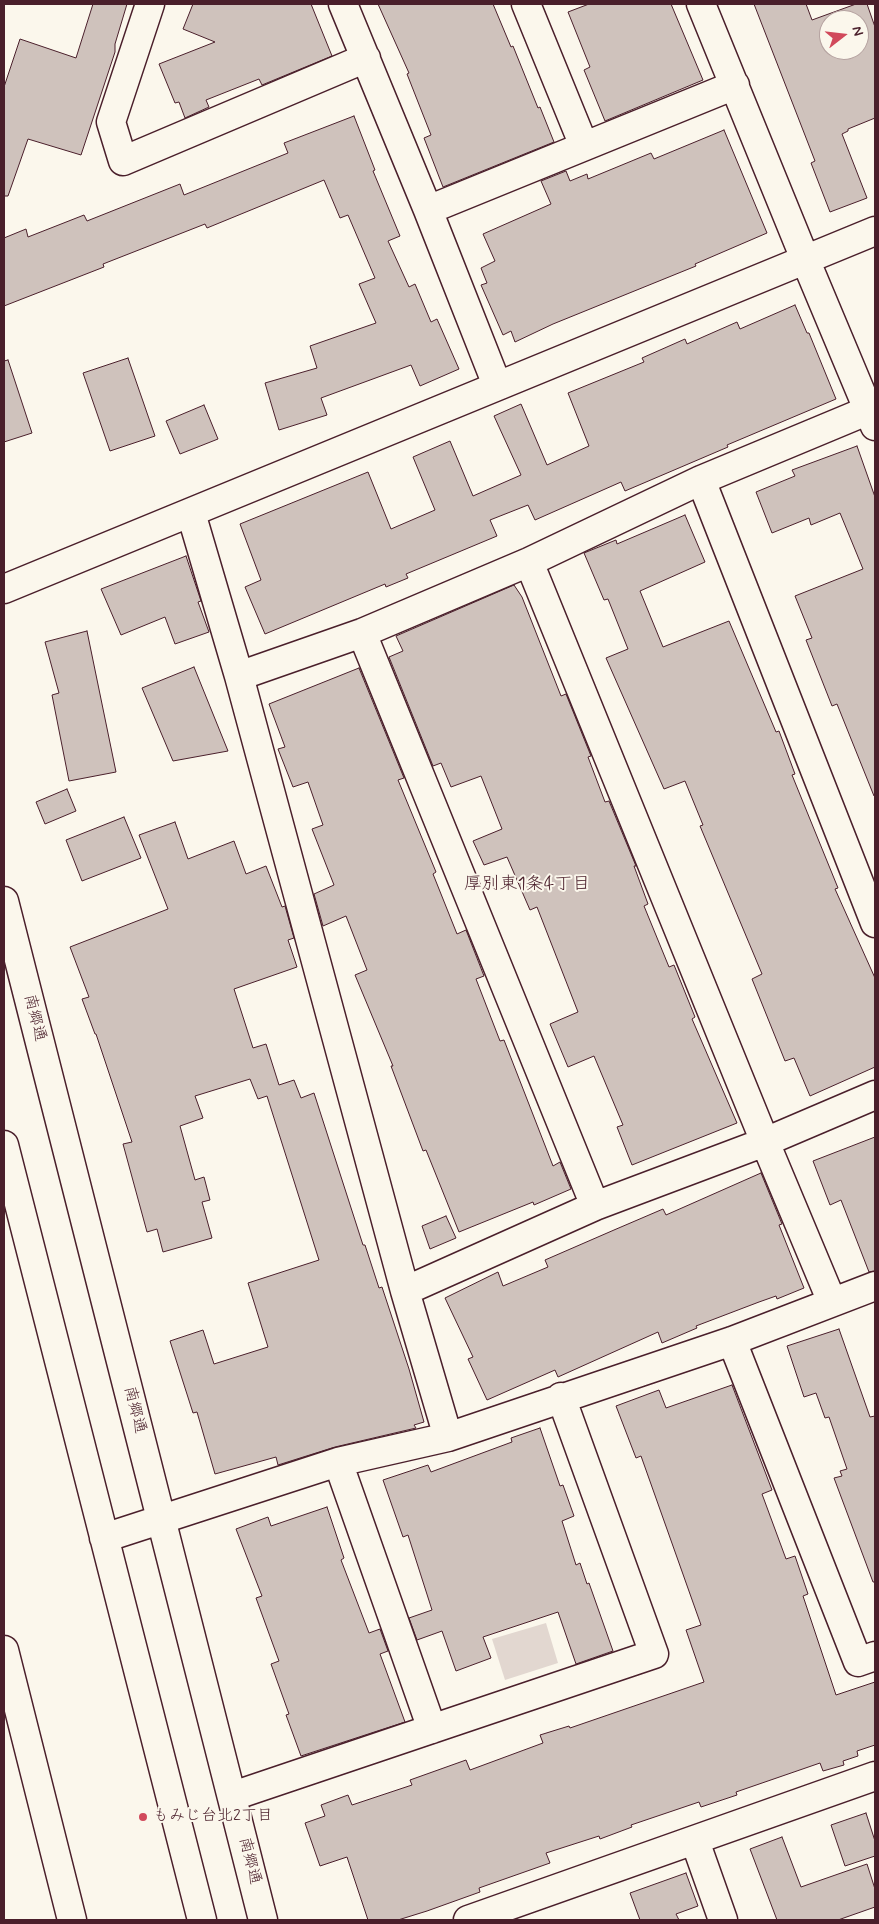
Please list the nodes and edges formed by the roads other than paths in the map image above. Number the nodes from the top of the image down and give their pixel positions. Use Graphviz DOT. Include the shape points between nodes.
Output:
graph roads {
  1 [pos="150,4"];
  2 [pos="343,4"];
  3 [pos="526,4"];
  4 [pos="701,4"];
  5 [pos="366,58"];
  6 [pos="735,85"];
  7 [pos="584,146"];
  8 [pos="428,210"];
  9 [pos="875,231"];
  10 [pos="805,259"];
  11 [pos="497,385"];
  12 [pos="872,418"];
  13 [pos="701,480"];
  14 [pos="191,513"];
  15 [pos="529,562"];
  16 [pos="4,589"];
  17 [pos="362,632"];
  18 [pos="239,676"];
  19 [pos="4,901"];
  20 [pos="875,923"];
  21 [pos="875,1095"];
  22 [pos="765,1142"];
  23 [pos="4,1145"];
  24 [pos="595,1206"];
  25 [pos="875,1286"];
  26 [pos="405,1291"];
  27 [pos="832,1302"];
  28 [pos="732,1341"];
  29 [pos="561,1398"];
  30 [pos="448,1437"];
  31 [pos="338,1462"];
  32 [pos="162,1520"];
  33 [pos="104,1538"];
  34 [pos="4,1650"];
  35 [pos="875,1656"];
  36 [pos="432,1729"];
  37 [pos="875,1776"];
  38 [pos="233,1796"];
  39 [pos="695,1841"];
  40 [pos="506,1914"];
  41 [pos="72,1920"];
  42 [pos="202,1920"];
  43 [pos="264,1920"];
  44 [pos="468,1920"];
  45 [pos="723,1920"];
  1 -- 5 [label="street" via="111,122 123,161"];
  2 -- 5 [label="street"];
  3 -- 7 [label="street"];
  4 -- 6 [label="street"];
  5 -- 8 [label="street"];
  6 -- 7 [label="street"];
  6 -- 10 [label="street"];
  7 -- 8 [label="street"];
  8 -- 11 [label="street"];
  9 -- 10 [label="street"];
  10 -- 11 [label="street"];
  10 -- 12 [label="street"];
  11 -- 14 [label="street"];
  12 -- 13 [label="street"];
  13 -- 15 [label="street"];
  13 -- 20 [label="street"];
  14 -- 16 [label="street"];
  14 -- 18 [label="street"];
  15 -- 17 [label="street"];
  15 -- 22 [label="street"];
  17 -- 18 [label="street"];
  17 -- 24 [label="street"];
  18 -- 26 [label="street"];
  19 -- 32 [label="street, 南郷通"];
  21 -- 22 [label="street"];
  22 -- 24 [label="street"];
  22 -- 27 [label="street"];
  23 -- 33 [label="street"];
  24 -- 26 [label="street"];
  25 -- 27 [label="street"];
  26 -- 30 [label="street"];
  27 -- 28 [label="street"];
  28 -- 29 [label="street"];
  28 -- 35 [label="street" via="858,1662"];
  29 -- 30 [label="street"];
  29 -- 36 [label="street" via="654,1654"];
  30 -- 31 [label="street"];
  31 -- 32 [label="street"];
  31 -- 36 [label="street"];
  32 -- 33 [label="street"];
  32 -- 38 [label="street, 南郷通"];
  33 -- 42 [label="street"];
  34 -- 41 [label="street"];
  36 -- 38 [label="street"];
  37 -- 39 [label="street"];
  38 -- 43 [label="street, 南郷通"];
  39 -- 40 [label="street"];
  39 -- 45 [label="street"];
  40 -- 44 [label="street"];
}
